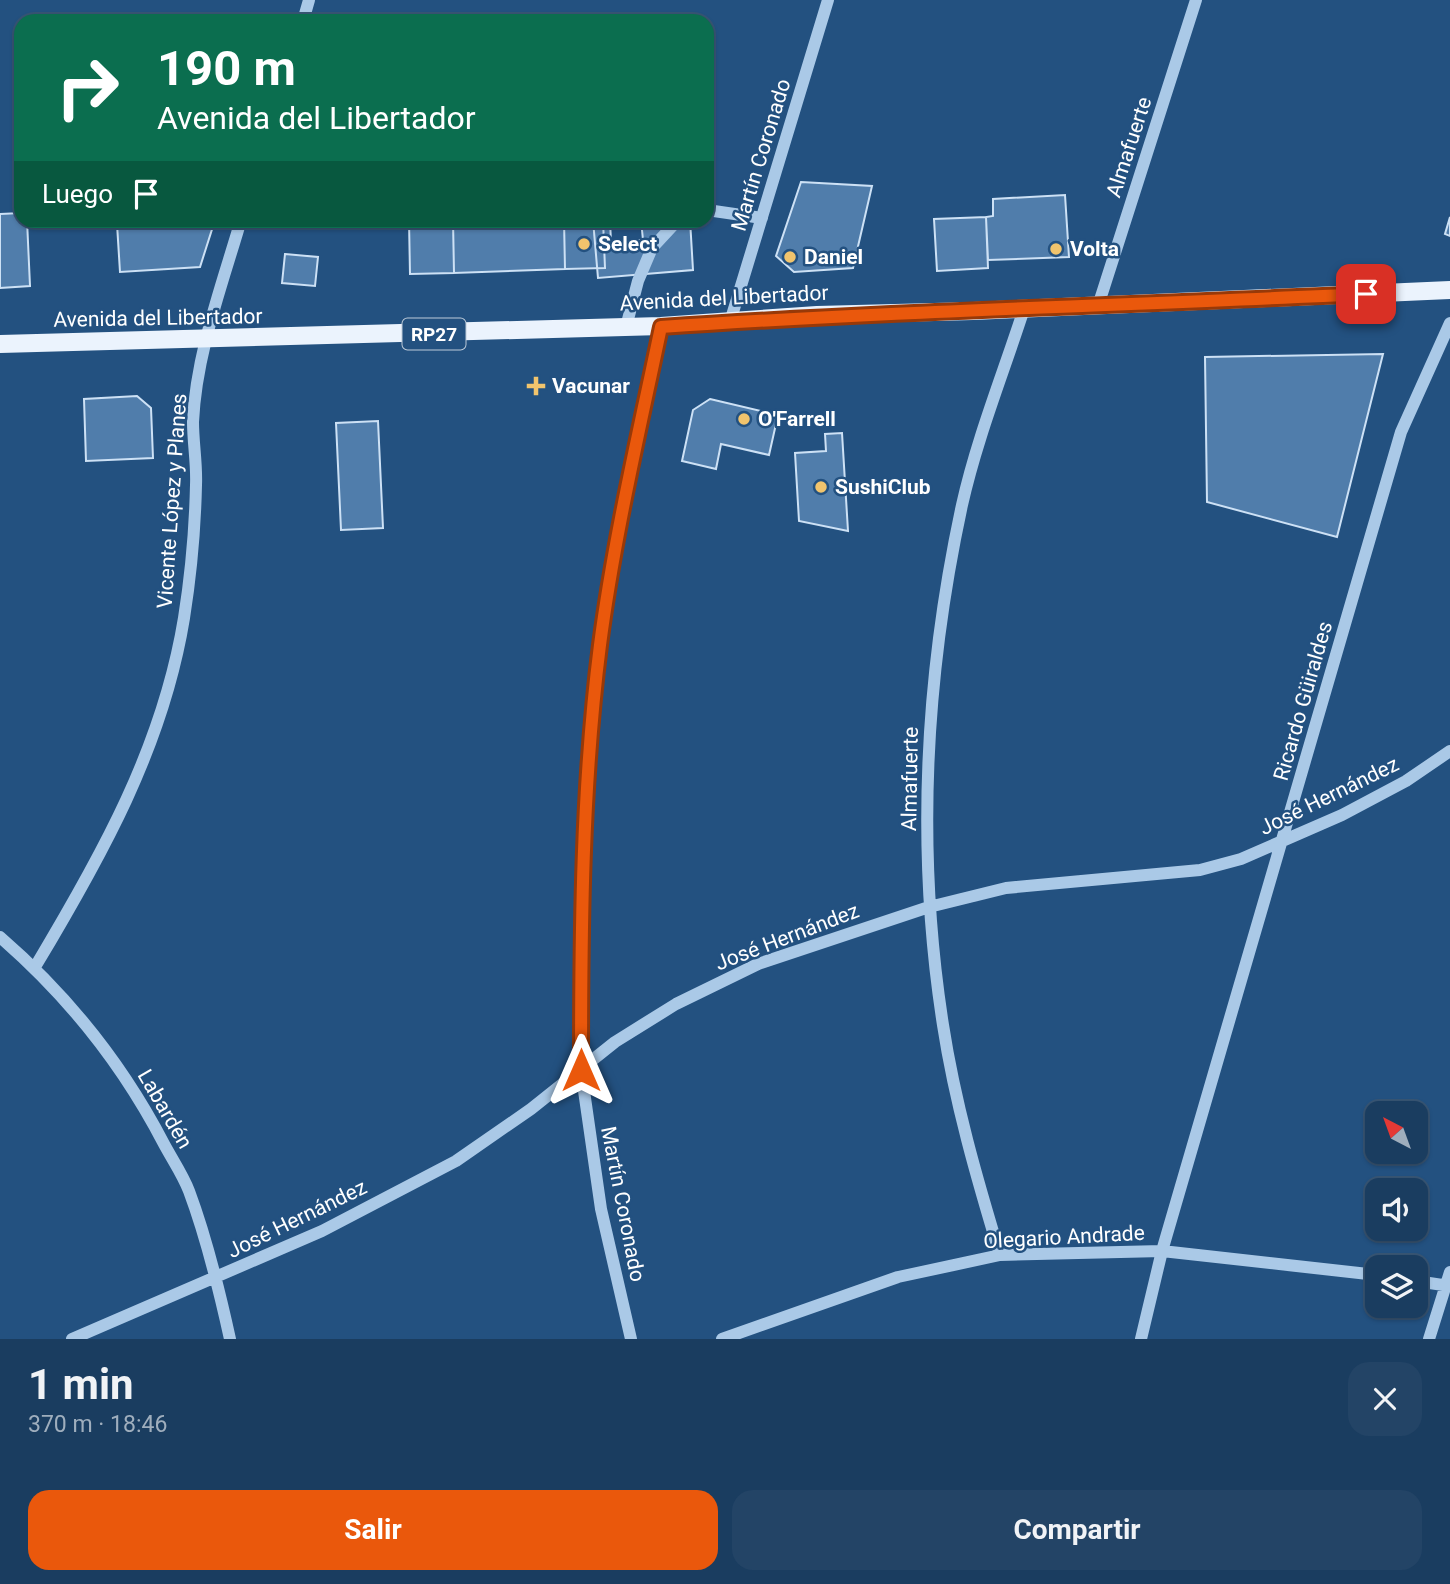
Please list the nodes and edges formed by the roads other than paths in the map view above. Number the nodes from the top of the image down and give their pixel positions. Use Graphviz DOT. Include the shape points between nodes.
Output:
graph roads {
  1 [pos="828,0"];
  2 [pos="1196,0"];
  3 [pos="714,212"];
  4 [pos="762,218"];
  5 [pos="240,228"];
  6 [pos="671,228"];
  7 [pos="1450,290"];
  8 [pos="1098,306"];
  9 [pos="1024,309"];
  10 [pos="730,322"];
  11 [pos="1450,323"];
  12 [pos="626,327"];
  13 [pos="661,327"];
  14 [pos="207,341"];
  15 [pos="0,344"];
  16 [pos="1450,751"];
  17 [pos="1281,844"];
  18 [pos="929,907"];
  19 [pos="0,937"];
  20 [pos="35,967"];
  21 [pos="581,1070"];
  22 [pos="1162,1251"];
  23 [pos="1000,1255"];
  24 [pos="1365,1274"];
  25 [pos="216,1279"];
  26 [pos="1428,1281"];
  27 [pos="1449,1281"];
  28 [pos="72,1339"];
  29 [pos="230,1339"];
  30 [pos="631,1339"];
  31 [pos="722,1339"];
  32 [pos="1141,1339"];
  33 [pos="1429,1339"];
  1 -- 4 [label="street, Martín Coronado"];
  2 -- 8 [label="street, Almafuerte"];
  3 -- 4 [label="street"];
  4 -- 10 [label="street, Martín Coronado"];
  5 -- 14 [label="street, Vicente López y Planes"];
  6 -- 12 [label="street" via="652,248"];
  7 -- 8 [label="main road, Avenida del Libertador / RP27"];
  8 -- 9 [label="main road, Avenida del Libertador / RP27"];
  9 -- 10 [label="main road, Avenida del Libertador / RP27"];
  9 -- 18 [label="street, Almafuerte" via="969,478 943,603 926,805"];
  10 -- 13 [label="main road, Avenida del Libertador / RP27"];
  11 -- 17 [label="street, Ricardo Güiraldes" via="1401,432"];
  12 -- 13 [label="main road, Avenida del Libertador / RP27"];
  12 -- 14 [label="main road, Avenida del Libertador / RP27"];
  13 -- 21 [label="street, Martín Coronado" via="624,498 600,645 580,914"];
  14 -- 15 [label="main road, Avenida del Libertador / RP27"];
  14 -- 20 [label="street, Vicente López y Planes" via="193,422 192,562 168,686 150,749 124,810"];
  16 -- 17 [label="street, José Hernández" via="1406,781"];
  17 -- 18 [label="street, José Hernández" via="1200,870 1006,888"];
  17 -- 22 [label="street, Ricardo Güiraldes"];
  18 -- 21 [label="street, José Hernández" via="758,964 676,1004 615,1042"];
  18 -- 23 [label="street, Almafuerte" via="943,1025 961,1115"];
  19 -- 20 [label="street, Labardén"];
  20 -- 25 [label="street, Labardén" via="95,1035 146,1109 188,1189"];
  21 -- 25 [label="street, José Hernández" via="456,1161 322,1231"];
  21 -- 30 [label="street, Martín Coronado" via="601,1209"];
  22 -- 23 [label="street, Olegario Andrade"];
  22 -- 24 [label="street, Olegario Andrade"];
  22 -- 32 [label="street, Ricardo Güiraldes"];
  23 -- 31 [label="street, Olegario Andrade" via="898,1277"];
  25 -- 28 [label="street, José Hernández"];
  25 -- 29 [label="street, Labardén"];
  26 -- 27 [label="street"];
  27 -- 33 [label="street"];
}
